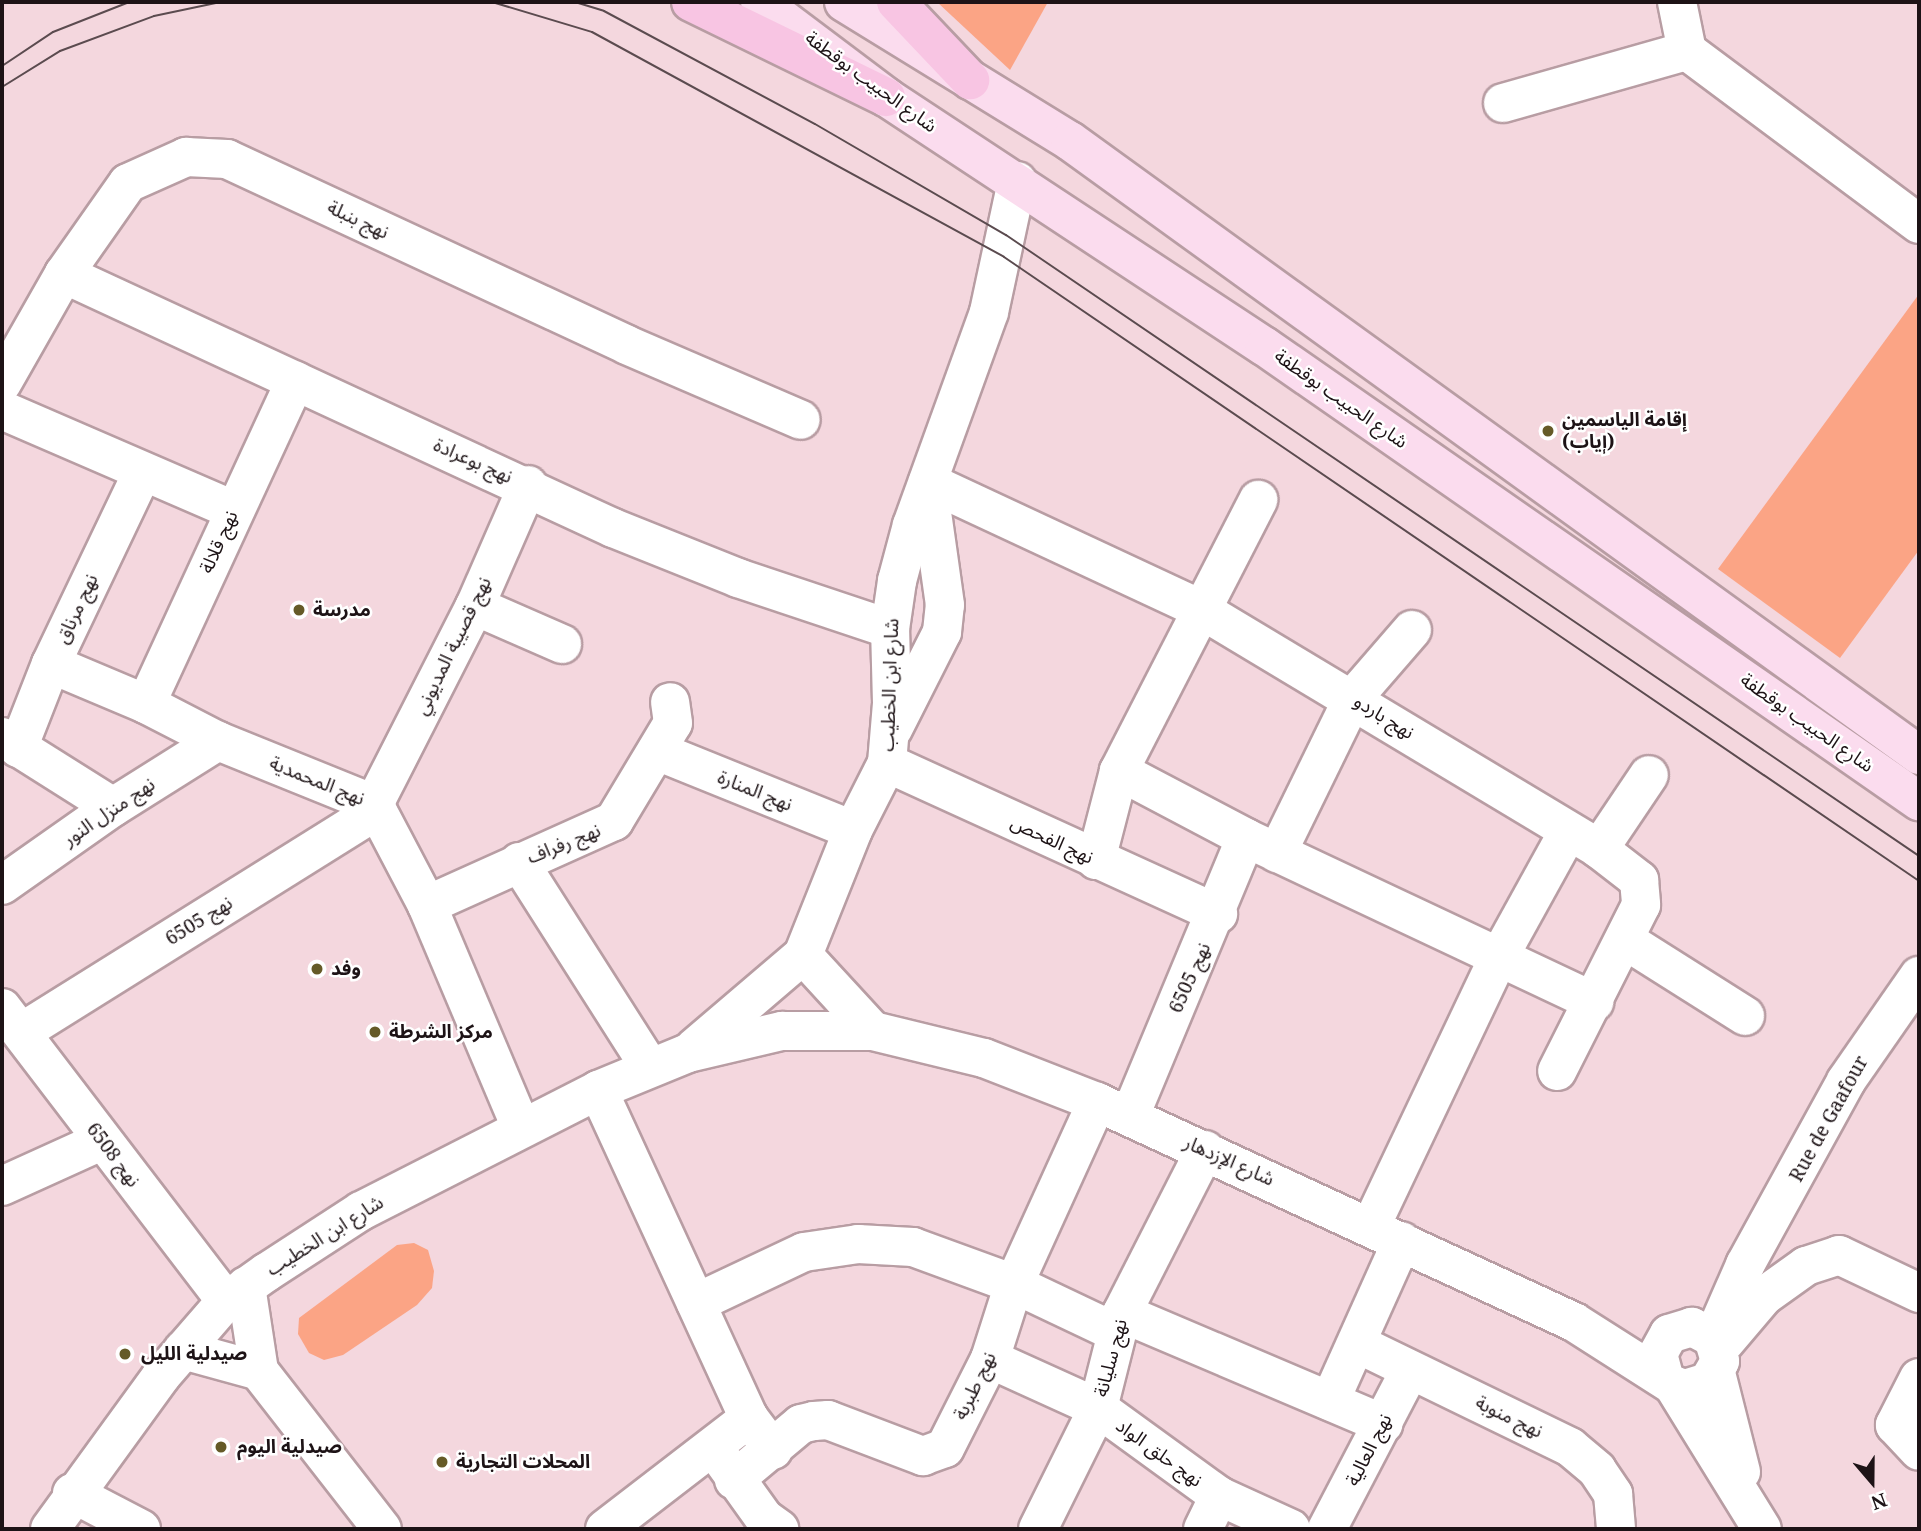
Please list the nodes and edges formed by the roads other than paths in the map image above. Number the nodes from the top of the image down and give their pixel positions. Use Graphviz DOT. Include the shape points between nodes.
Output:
graph roads {
  1 [pos="691,2"];
  2 [pos="760,2"];
  3 [pos="844,2"];
  4 [pos="896,2"];
  5 [pos="1677,2"];
  6 [pos="1687,51"];
  7 [pos="970,80"];
  8 [pos="886,97"];
  9 [pos="1503,103"];
  10 [pos="1017,181"];
  11 [pos="1919,224"];
  12 [pos="64,274"];
  13 [pos="295,381"];
  14 [pos="2,383"];
  15 [pos="2,410"];
  16 [pos="801,420"];
  17 [pos="142,473"];
  18 [pos="928,482"];
  19 [pos="528,485"];
  20 [pos="1258,500"];
  21 [pos="233,510"];
  22 [pos="475,606"];
  23 [pos="1200,609"];
  24 [pos="890,629"];
  25 [pos="1412,630"];
  26 [pos="562,644"];
  27 [pos="51,664"];
  28 [pos="1353,698"];
  29 [pos="670,702"];
  30 [pos="146,704"];
  31 [pos="218,741"];
  32 [pos="10,742"];
  33 [pos="888,749"];
  34 [pos="657,751"];
  35 [pos="1917,752"];
  36 [pos="1119,771"];
  37 [pos="1649,775"];
  38 [pos="1919,801"];
  39 [pos="113,807"];
  40 [pos="375,807"];
  41 [pos="853,830"];
  42 [pos="1584,840"];
  43 [pos="1262,845"];
  44 [pos="1096,860"];
  45 [pos="519,862"];
  46 [pos="2,885"];
  47 [pos="427,905"];
  48 [pos="1218,914"];
  49 [pos="1625,940"];
  50 [pos="803,955"];
  51 [pos="1499,957"];
  52 [pos="1919,976"];
  53 [pos="1594,1002"];
  54 [pos="1745,1016"];
  55 [pos="12,1020"];
  56 [pos="782,1031"];
  57 [pos="873,1031"];
  58 [pos="688,1053"];
  59 [pos="650,1068"];
  60 [pos="1557,1070"];
  61 [pos="598,1090"];
  62 [pos="1113,1109"];
  63 [pos="522,1128"];
  64 [pos="101,1140"];
  65 [pos="1205,1150"];
  66 [pos="2,1186"];
  67 [pos="1387,1233"];
  68 [pos="1014,1284"];
  69 [pos="1919,1293"];
  70 [pos="236,1294"];
  71 [pos="696,1303"];
  72 [pos="1118,1322"];
  73 [pos="1574,1322"];
  74 [pos="1358,1344"];
  75 [pos="1699,1344"];
  76 [pos="183,1350"];
  77 [pos="990,1359"];
  78 [pos="1410,1370"];
  79 [pos="259,1371"];
  80 [pos="1919,1378"];
  81 [pos="1669,1381"];
  82 [pos="1330,1401"];
  83 [pos="1098,1408"];
  84 [pos="749,1418"];
  85 [pos="1382,1424"];
  86 [pos="714,1447"];
  87 [pos="773,1450"];
  88 [pos="1919,1451"];
  89 [pos="734,1480"];
  90 [pos="72,1493"];
  91 [pos="1219,1496"];
  92 [pos="1756,1518"];
  93 [pos="50,1529"];
  94 [pos="141,1529"];
  95 [pos="382,1529"];
  96 [pos="605,1529"];
  97 [pos="779,1529"];
  98 [pos="1038,1529"];
  99 [pos="1203,1529"];
  100 [pos="1291,1529"];
  101 [pos="1327,1529"];
  102 [pos="1616,1529"];
  1 -- 8 [label="highway"];
  2 -- 8 [label="main road, شارع الحبيب بوقطفة"];
  3 -- 7 [label="main road, شارع الحبيب بوقطفة"];
  4 -- 7 [label="highway"];
  5 -- 6 [label="street"];
  6 -- 9 [label="street"];
  6 -- 11 [label="street"];
  7 -- 35 [label="main road, شارع الحبيب بوقطفة" via="1070,141"];
  8 -- 10 [label="main road, شارع الحبيب بوقطفة"];
  10 -- 18 [label="street, شارع ابن الخطيب" via="989,312"];
  10 -- 38 [label="main road, شارع الحبيب بوقطفة" via="1264,346"];
  12 -- 13 [label="street, نهج بوعرادة"];
  12 -- 14 [label="street, نهج بنبلة"];
  12 -- 16 [label="street, نهج بنبلة" via="128,183 186,157 227,159"];
  13 -- 19 [label="street, نهج بوعرادة"];
  13 -- 21 [label="street, نهج قلالة"];
  15 -- 17 [label="street"];
  17 -- 21 [label="street"];
  17 -- 27 [label="street, نهج مرناق"];
  18 -- 23 [label="street, نهج باردو"];
  18 -- 24 [label="street, شارع ابن الخطيب" via="897,581"];
  18 -- 33 [label="street" via="945,605 942,632"];
  19 -- 22 [label="street, نهج قصيبة المديوني"];
  19 -- 24 [label="street, نهج بوعرادة" via="738,579"];
  20 -- 23 [label="street"];
  21 -- 30 [label="street, نهج قلالة"];
  22 -- 26 [label="street"];
  22 -- 40 [label="street, نهج قصيبة المديوني"];
  23 -- 28 [label="street, نهج باردو"];
  23 -- 36 [label="street"];
  24 -- 33 [label="street, شارع ابن الخطيب"];
  25 -- 28 [label="street, نهج 6505"];
  27 -- 30 [label="street, نهج المحمدية"];
  27 -- 32 [label="street, نهج مرناق"];
  28 -- 42 [label="street, نهج باردو"];
  28 -- 43 [label="street, نهج 6505"];
  29 -- 34 [label="street, نهج رفراف" via="673,723"];
  30 -- 31 [label="street, نهج المحمدية"];
  31 -- 39 [label="street, نهج منزل النور"];
  31 -- 40 [label="street, نهج المحمدية"];
  32 -- 39 [label="street"];
  33 -- 41 [label="street, شارع ابن الخطيب"];
  33 -- 44 [label="street, نهج الفحص"];
  34 -- 41 [label="street, نهج المنارة"];
  34 -- 45 [label="street, نهج رفراف" via="614,821"];
  36 -- 43 [label="street"];
  36 -- 44 [label="street"];
  37 -- 42 [label="street"];
  39 -- 46 [label="street, نهج منزل النور"];
  40 -- 47 [label="street, نهج المحمدية"];
  40 -- 55 [label="street, نهج 6505"];
  41 -- 50 [label="street, شارع ابن الخطيب"];
  42 -- 49 [label="street, نهج باردو" via="1639,880 1643,889 1642,905"];
  42 -- 51 [label="street"];
  43 -- 48 [label="street, نهج 6505"];
  43 -- 51 [label="street"];
  44 -- 48 [label="street, نهج الفحص"];
  45 -- 47 [label="street, نهج رفراف"];
  45 -- 59 [label="street"];
  47 -- 63 [label="street, نهج المحمدية"];
  48 -- 62 [label="street, نهج 6505"];
  49 -- 53 [label="street, نهج باردو"];
  49 -- 54 [label="street"];
  50 -- 57 [label="street"];
  50 -- 58 [label="street, شارع ابن الخطيب"];
  51 -- 53 [label="street"];
  51 -- 67 [label="street"];
  52 -- 75 [label="street, Rue de Gaafour" via="1846,1081"];
  53 -- 60 [label="street, نهج باردو"];
  55 -- 64 [label="street, نهج 6508"];
  56 -- 57 [label="street, شارع الإزدهار"];
  56 -- 58 [label="street, شارع ابن الخطيب"];
  57 -- 62 [label="street, شارع الإزدهار" via="984,1058"];
  58 -- 59 [label="street, شارع ابن الخطيب"];
  59 -- 61 [label="street, شارع ابن الخطيب"];
  61 -- 63 [label="street, شارع ابن الخطيب"];
  61 -- 71 [label="street"];
  62 -- 65 [label="street, شارع الإزدهار"];
  62 -- 68 [label="street, نهج طبربة"];
  63 -- 70 [label="street, شارع ابن الخطيب" via="361,1211"];
  64 -- 66 [label="street"];
  64 -- 70 [label="street, نهج 6508"];
  65 -- 67 [label="street, شارع الإزدهار"];
  65 -- 72 [label="street, نهج سليانة"];
  67 -- 73 [label="street, شارع الإزدهار"];
  67 -- 74 [label="street"];
  68 -- 71 [label="street" via="914,1247 858,1244 804,1252"];
  68 -- 72 [label="street"];
  68 -- 77 [label="street, نهج طبربة"];
  69 -- 75 [label="street" via="1839,1255 1806,1266"];
  70 -- 76 [label="street, شارع ابن الخطيب"];
  70 -- 79 [label="street"];
  71 -- 84 [label="street"];
  72 -- 82 [label="street"];
  72 -- 83 [label="street, نهج سليانة"];
  73 -- 75 [label="street"];
  73 -- 81 [label="street"];
  74 -- 78 [label="street, نهج منوبة"];
  74 -- 82 [label="street"];
  75 -- 81 [label="street, Rue de Gaafour" via="1658,1354"];
  75 -- 81 [label="street" via="1697,1388"];
  75 -- 92 [label="street"];
  76 -- 79 [label="street"];
  76 -- 90 [label="street, شارع ابن الخطيب"];
  77 -- 83 [label="street, نهج حلق الواد"];
  77 -- 87 [label="street, نهج طبربة" via="945,1448 935,1455 923,1456 828,1420 801,1424"];
  78 -- 85 [label="street, نهج العالية"];
  78 -- 102 [label="street, نهج منوبة" via="1570,1447 1597,1470 1613,1494"];
  79 -- 95 [label="street"];
  80 -- 88 [label="street" via="1895,1425"];
  81 -- 92 [label="street"];
  82 -- 85 [label="street"];
  83 -- 91 [label="street, نهج حلق الواد"];
  83 -- 98 [label="street, نهج سليانة"];
  84 -- 86 [label="street"];
  84 -- 87 [label="street"];
  85 -- 101 [label="street, نهج العالية"];
  86 -- 89 [label="street"];
  86 -- 96 [label="street"];
  87 -- 89 [label="street, نهج طبربة"];
  89 -- 97 [label="street" via="764,1518"];
  90 -- 93 [label="street, شارع ابن الخطيب"];
  90 -- 94 [label="street"];
  91 -- 99 [label="street"];
  91 -- 100 [label="street, نهج حلق الواد"];
}
